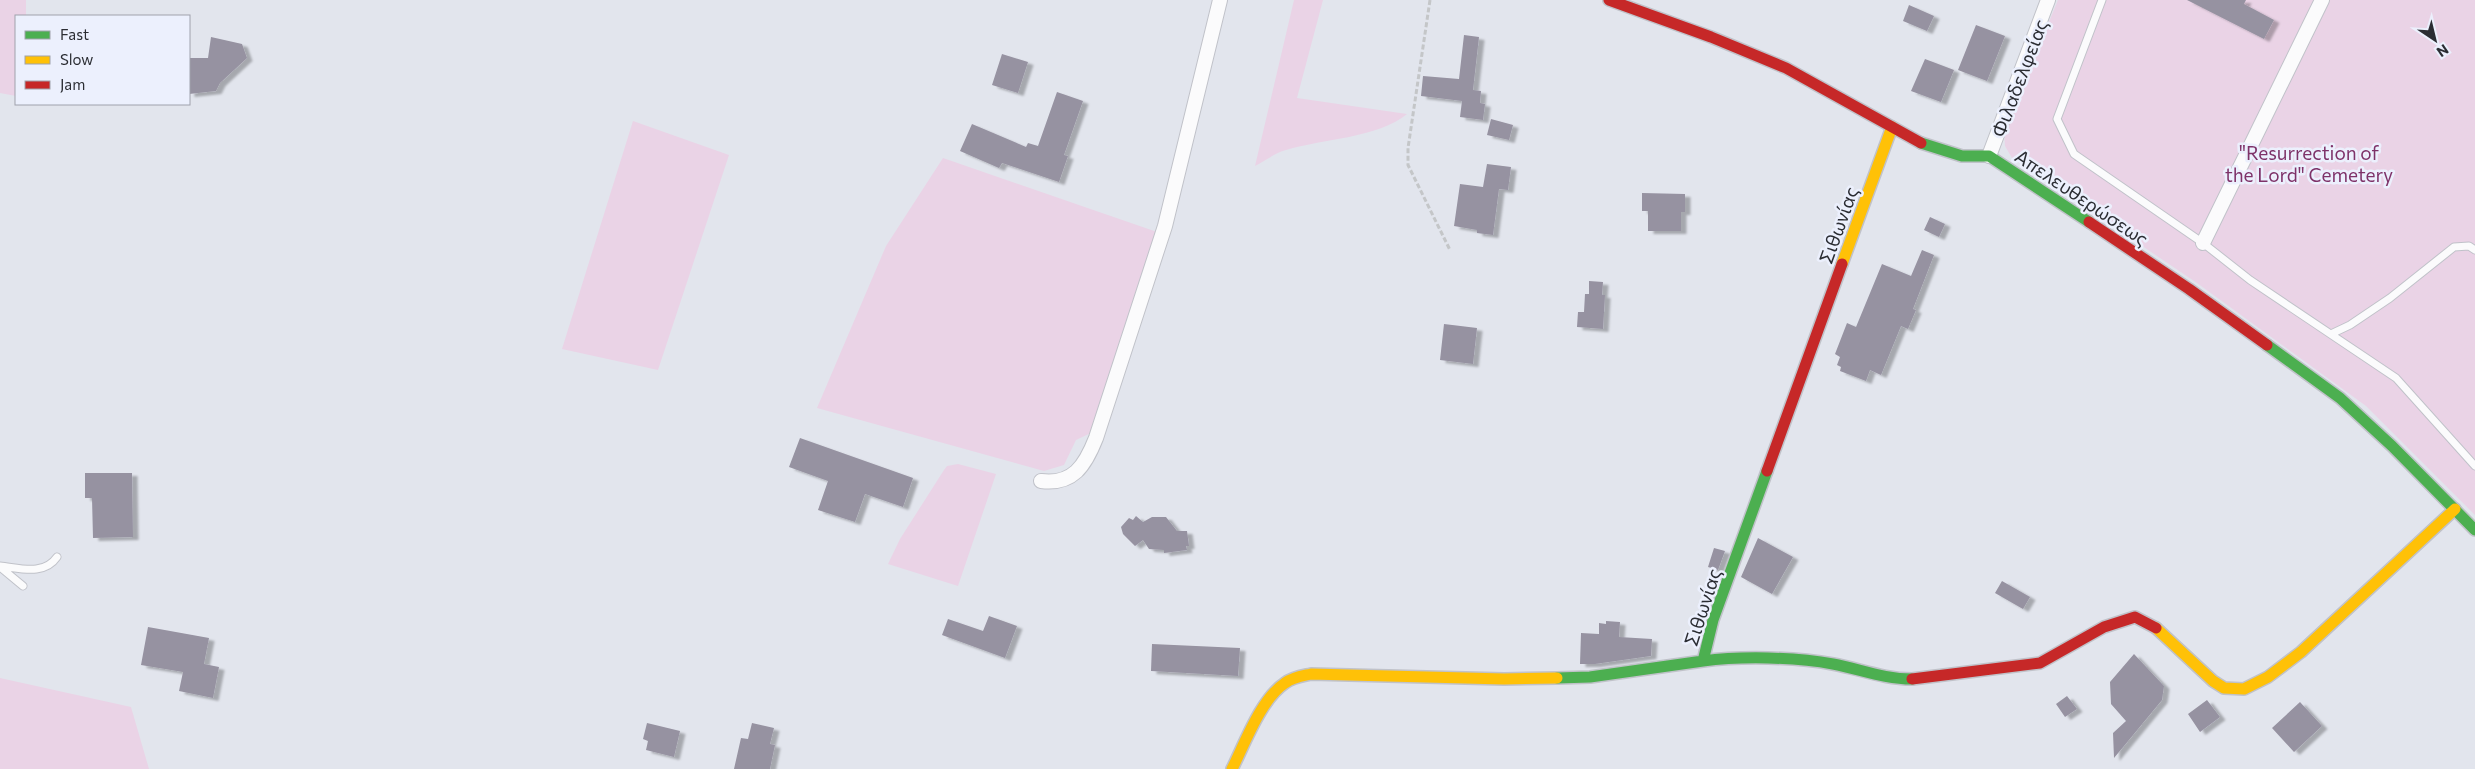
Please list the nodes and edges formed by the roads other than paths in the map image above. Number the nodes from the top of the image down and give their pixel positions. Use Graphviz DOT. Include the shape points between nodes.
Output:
graph roads {
  1 [pos="1220,0"];
  2 [pos="1609,0"];
  3 [pos="2048,0"];
  4 [pos="2102,0"];
  5 [pos="2322,0"];
  6 [pos="1892,127"];
  7 [pos="1989,156"];
  8 [pos="2203,243"];
  9 [pos="2475,250"];
  10 [pos="2331,334"];
  11 [pos="2475,466"];
  12 [pos="1040,481"];
  13 [pos="2455,509"];
  14 [pos="2475,530"];
  15 [pos="57,557"];
  16 [pos="0,567"];
  17 [pos="23,586"];
  18 [pos="1703,661"];
  19 [pos="1232,769"];
  1 -- 12 [label="street" via="1162,233 1090,454 1071,477 1056,482"];
  2 -- 6 [label="street, Απελευθερώσεως" via="1710,34 1810,80"];
  3 -- 7 [label="street, Φιλαδελφείας"];
  4 -- 8 [label="lane" via="2057,119 2074,154"];
  5 -- 8 [label="street"];
  6 -- 7 [label="street, Απελευθερώσεως" via="1936,149 1961,156"];
  6 -- 18 [label="street, Σιθωνίας" via="1713,620"];
  7 -- 13 [label="street, Απελευθερώσεως" via="2306,372 2354,410"];
  8 -- 10 [label="lane" via="2250,280"];
  9 -- 10 [label="lane" via="2469,246 2454,246 2390,298"];
  10 -- 11 [label="lane" via="2396,378"];
  13 -- 14 [label="street, Απελευθερώσεως"];
  13 -- 18 [label="street" via="2302,652 2244,689 2224,688 2212,681 2160,630 2134,617 2104,627 2040,663 1917,679 1893,678 1832,664 1765,658"];
  15 -- 16 [label="lane" via="47,568 39,570"];
  16 -- 17 [label="lane"];
  18 -- 19 [label="street, Σιθωνίας" via="1590,677 1504,679 1311,674 1296,677 1271,697"];
}
